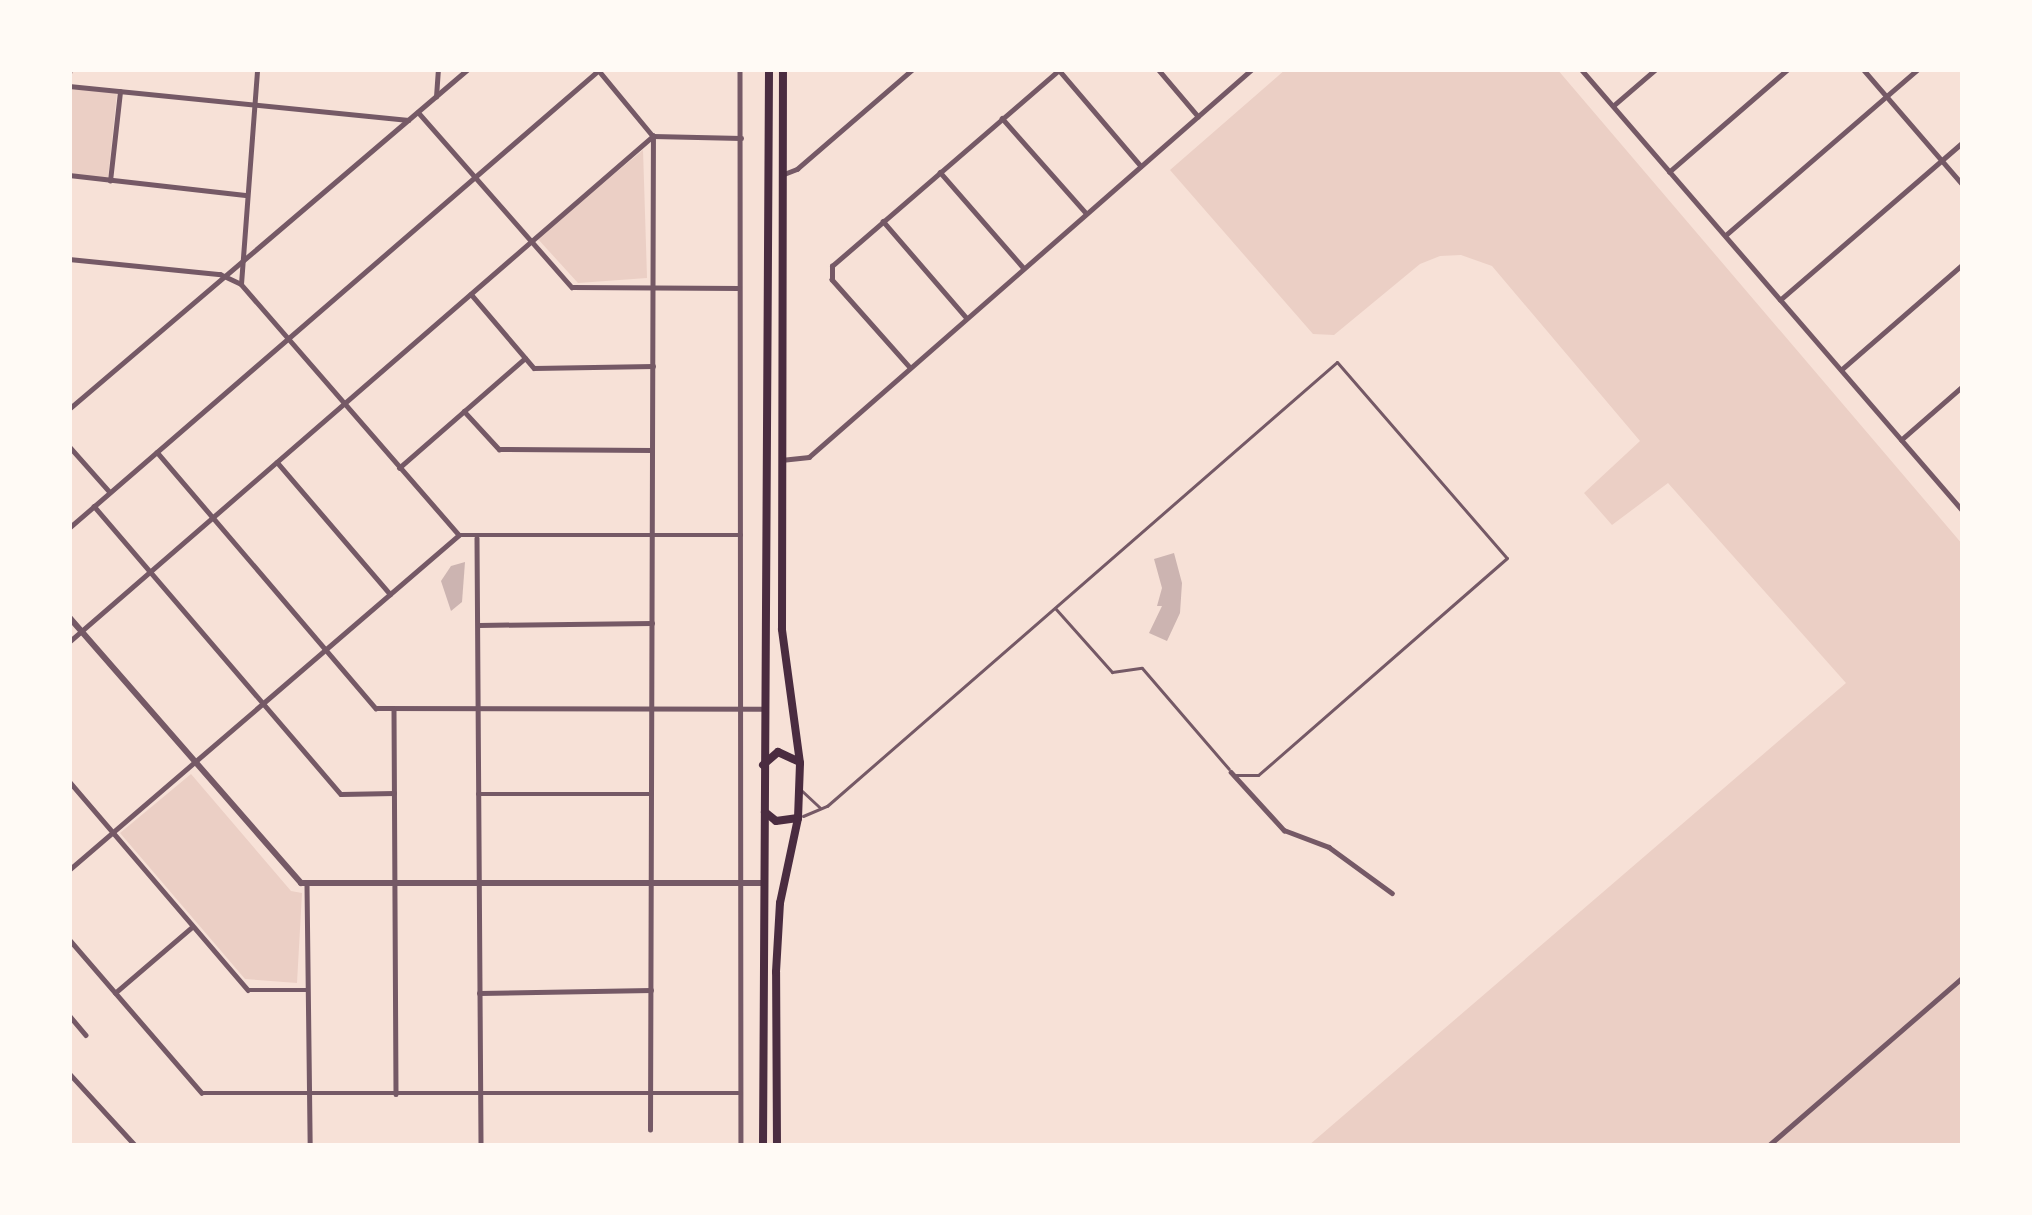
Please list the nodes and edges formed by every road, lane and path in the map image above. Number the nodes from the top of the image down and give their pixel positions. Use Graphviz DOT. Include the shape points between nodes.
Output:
graph roads {
  1 [pos="257,69"];
  2 [pos="437,69"];
  3 [pos="468,69"];
  4 [pos="740,69"];
  5 [pos="769,69"];
  6 [pos="783,69"];
  7 [pos="914,69"];
  8 [pos="1060,69"];
  9 [pos="1158,69"];
  10 [pos="1252,69"];
  11 [pos="1581,69"];
  12 [pos="1656,69"];
  13 [pos="1787,69"];
  14 [pos="1863,69"];
  15 [pos="1918,69"];
  16 [pos="599,70"];
  17 [pos="69,86"];
  18 [pos="120,92"];
  19 [pos="1887,96"];
  20 [pos="436,97"];
  21 [pos="253,106"];
  22 [pos="1612,106"];
  23 [pos="418,112"];
  24 [pos="1198,116"];
  25 [pos="1003,118"];
  26 [pos="408,120"];
  27 [pos="653,136"];
  28 [pos="741,138"];
  29 [pos="1963,142"];
  30 [pos="1942,160"];
  31 [pos="1142,166"];
  32 [pos="940,172"];
  33 [pos="1669,172"];
  34 [pos="784,174"];
  35 [pos="69,175"];
  36 [pos="476,177"];
  37 [pos="110,182"];
  38 [pos="1963,185"];
  39 [pos="245,195"];
  40 [pos="1087,214"];
  41 [pos="883,221"];
  42 [pos="1725,236"];
  43 [pos="532,242"];
  44 [pos="69,259"];
  45 [pos="1963,264"];
  46 [pos="238,267"];
  47 [pos="1024,268"];
  48 [pos="229,277"];
  49 [pos="241,284"];
  50 [pos="653,287"];
  51 [pos="740,288"];
  52 [pos="471,294"];
  53 [pos="1780,300"];
  54 [pos="967,318"];
  55 [pos="287,338"];
  56 [pos="525,358"];
  57 [pos="652,366"];
  58 [pos="910,368"];
  59 [pos="1841,370"];
  60 [pos="1963,386"];
  61 [pos="344,404"];
  62 [pos="69,410"];
  63 [pos="464,411"];
  64 [pos="1901,440"];
  65 [pos="69,446"];
  66 [pos="652,450"];
  67 [pos="157,452"];
  68 [pos="781,460"];
  69 [pos="277,462"];
  70 [pos="399,468"];
  71 [pos="110,492"];
  72 [pos="1963,494"];
  73 [pos="1955,502"];
  74 [pos="94,506"];
  75 [pos="1963,511"];
  76 [pos="213,517"];
  77 [pos="69,528"];
  78 [pos="459,535"];
  79 [pos="741,535"];
  80 [pos="652,536"];
  81 [pos="477,538"];
  82 [pos="149,572"];
  83 [pos="390,594"];
  84 [pos="1055,608"];
  85 [pos="69,617"];
  86 [pos="652,623"];
  87 [pos="479,625"];
  88 [pos="81,631"];
  89 [pos="69,642"];
  90 [pos="326,649"];
  91 [pos="263,703"];
  92 [pos="652,709"];
  93 [pos="764,709"];
  94 [pos="394,710"];
  95 [pos="478,710"];
  96 [pos="742,710"];
  97 [pos="194,762"];
  98 [pos="800,763"];
  99 [pos="763,766"];
  100 [pos="1231,772"];
  101 [pos="69,781"];
  102 [pos="799,788"];
  103 [pos="394,793"];
  104 [pos="478,794"];
  105 [pos="651,794"];
  106 [pos="763,805"];
  107 [pos="822,809"];
  108 [pos="798,818"];
  109 [pos="113,832"];
  110 [pos="69,870"];
  111 [pos="394,883"];
  112 [pos="478,883"];
  113 [pos="651,883"];
  114 [pos="739,883"];
  115 [pos="762,883"];
  116 [pos="308,885"];
  117 [pos="1392,893"];
  118 [pos="192,926"];
  119 [pos="69,939"];
  120 [pos="1963,977"];
  121 [pos="306,990"];
  122 [pos="651,990"];
  123 [pos="115,993"];
  124 [pos="479,993"];
  125 [pos="70,1019"];
  126 [pos="86,1035"];
  127 [pos="69,1073"];
  128 [pos="482,1093"];
  129 [pos="308,1094"];
  130 [pos="396,1094"];
  131 [pos="741,1094"];
  132 [pos="650,1095"];
  133 [pos="650,1130"];
  134 [pos="136,1146"];
  135 [pos="310,1146"];
  136 [pos="481,1146"];
  137 [pos="740,1146"];
  138 [pos="763,1146"];
  139 [pos="777,1146"];
  140 [pos="1768,1146"];
  1 -- 21 [label="street"];
  2 -- 20 [label="street"];
  3 -- 20 [label="street"];
  4 -- 28 [label="street"];
  5 -- 93 [label="main road"];
  6 -- 34 [label="main road"];
  7 -- 34 [label="street"];
  8 -- 25 [label="street"];
  8 -- 31 [label="street"];
  9 -- 24 [label="street"];
  10 -- 24 [label="street"];
  11 -- 22 [label="street"];
  12 -- 22 [label="street"];
  13 -- 33 [label="street"];
  14 -- 19 [label="street"];
  15 -- 19 [label="street"];
  16 -- 27 [label="street"];
  16 -- 36 [label="street"];
  17 -- 18 [label="street"];
  18 -- 21 [label="street"];
  18 -- 37 [label="street"];
  19 -- 30 [label="street"];
  19 -- 42 [label="street"];
  20 -- 23 [label="street"];
  21 -- 26 [label="street"];
  21 -- 39 [label="street"];
  22 -- 33 [label="street"];
  23 -- 26 [label="street"];
  23 -- 36 [label="street"];
  24 -- 31 [label="street"];
  25 -- 32 [label="street"];
  25 -- 40 [label="street"];
  26 -- 46 [label="street"];
  27 -- 28 [label="street"];
  27 -- 43 [label="street"];
  27 -- 50 [label="street"];
  28 -- 51 [label="street"];
  29 -- 30 [label="street"];
  30 -- 38 [label="street"];
  30 -- 53 [label="street"];
  31 -- 40 [label="street"];
  32 -- 41 [label="street"];
  32 -- 47 [label="street"];
  33 -- 42 [label="street"];
  34 -- 68 [label="main road"];
  35 -- 37 [label="street"];
  36 -- 43 [label="street"];
  36 -- 55 [label="street"];
  37 -- 39 [label="street"];
  39 -- 46 [label="street"];
  40 -- 47 [label="street"];
  41 -- 54 [label="street"];
  41 -- 58 [label="street" via="829,273"];
  42 -- 53 [label="street"];
  43 -- 50 [label="street" via="568,284"];
  43 -- 52 [label="street"];
  44 -- 48 [label="street"];
  45 -- 59 [label="street"];
  46 -- 48 [label="street"];
  46 -- 49 [label="street"];
  47 -- 54 [label="street"];
  48 -- 49 [label="street"];
  48 -- 62 [label="street"];
  49 -- 55 [label="street"];
  50 -- 51 [label="street"];
  50 -- 57 [label="street"];
  51 -- 79 [label="street"];
  52 -- 56 [label="street"];
  52 -- 61 [label="street"];
  53 -- 59 [label="street"];
  54 -- 58 [label="street"];
  55 -- 61 [label="street"];
  55 -- 67 [label="street"];
  56 -- 57 [label="street" via="534,368"];
  56 -- 63 [label="street"];
  57 -- 66 [label="street"];
  58 -- 68 [label="street" via="808,457"];
  59 -- 64 [label="street"];
  60 -- 64 [label="street"];
  61 -- 69 [label="street"];
  61 -- 70 [label="street"];
  63 -- 66 [label="street" via="499,449"];
  63 -- 70 [label="street"];
  64 -- 73 [label="street"];
  65 -- 71 [label="street"];
  66 -- 80 [label="street"];
  67 -- 71 [label="street"];
  67 -- 76 [label="street"];
  68 -- 98 [label="main road" via="783,660"];
  69 -- 76 [label="street"];
  69 -- 83 [label="street"];
  70 -- 78 [label="street"];
  71 -- 74 [label="street"];
  72 -- 73 [label="street"];
  73 -- 75 [label="street"];
  74 -- 77 [label="street"];
  74 -- 82 [label="street"];
  76 -- 82 [label="street"];
  76 -- 90 [label="street"];
  78 -- 81 [label="street"];
  78 -- 83 [label="street"];
  79 -- 80 [label="street"];
  79 -- 96 [label="street"];
  80 -- 81 [label="street"];
  80 -- 86 [label="street"];
  81 -- 87 [label="street"];
  82 -- 88 [label="street"];
  82 -- 91 [label="street"];
  83 -- 90 [label="street"];
  84 -- 100 [label="lane" via="1112,672 1142,668"];
  84 -- 100 [label="lane" via="1337,362 1508,558 1258,775"];
  84 -- 107 [label="lane"];
  85 -- 88 [label="street"];
  86 -- 87 [label="street"];
  86 -- 92 [label="street"];
  87 -- 95 [label="street"];
  88 -- 89 [label="street"];
  88 -- 97 [label="street"];
  90 -- 91 [label="street"];
  90 -- 94 [label="street" via="376,708"];
  91 -- 97 [label="street"];
  91 -- 103 [label="street" via="341,794"];
  92 -- 95 [label="street"];
  92 -- 96 [label="street"];
  92 -- 105 [label="street"];
  93 -- 96 [label="street"];
  93 -- 99 [label="main road"];
  94 -- 95 [label="street"];
  94 -- 103 [label="street"];
  95 -- 104 [label="street"];
  96 -- 114 [label="street"];
  97 -- 109 [label="street"];
  97 -- 116 [label="street" via="290,875"];
  98 -- 99 [label="main road" via="782,752"];
  98 -- 102 [label="main road"];
  99 -- 106 [label="main road"];
  100 -- 117 [label="street" via="1284,830 1329,847"];
  101 -- 109 [label="street"];
  102 -- 107 [label="lane"];
  102 -- 108 [label="main road"];
  103 -- 111 [label="street"];
  104 -- 105 [label="street"];
  104 -- 112 [label="street"];
  105 -- 113 [label="street"];
  106 -- 108 [label="main road" via="776,820"];
  106 -- 115 [label="main road"];
  107 -- 108 [label="lane"];
  108 -- 139 [label="main road" via="781,903"];
  109 -- 110 [label="street"];
  109 -- 118 [label="street"];
  111 -- 112 [label="street"];
  111 -- 116 [label="street"];
  111 -- 130 [label="street"];
  112 -- 113 [label="street"];
  112 -- 124 [label="street"];
  113 -- 114 [label="street"];
  113 -- 122 [label="street"];
  114 -- 115 [label="street"];
  114 -- 131 [label="street"];
  115 -- 138 [label="main road"];
  116 -- 121 [label="street"];
  118 -- 121 [label="street" via="248,990"];
  118 -- 123 [label="street"];
  119 -- 123 [label="street"];
  120 -- 140 [label="street"];
  121 -- 129 [label="street"];
  122 -- 124 [label="street"];
  122 -- 132 [label="street"];
  123 -- 129 [label="street" via="198,1090"];
  124 -- 128 [label="street"];
  125 -- 126 [label="street"];
  127 -- 134 [label="street"];
  128 -- 130 [label="street"];
  128 -- 132 [label="street"];
  128 -- 136 [label="street"];
  129 -- 130 [label="street"];
  129 -- 135 [label="street"];
  131 -- 132 [label="street"];
  131 -- 137 [label="street"];
  132 -- 133 [label="street"];
}
